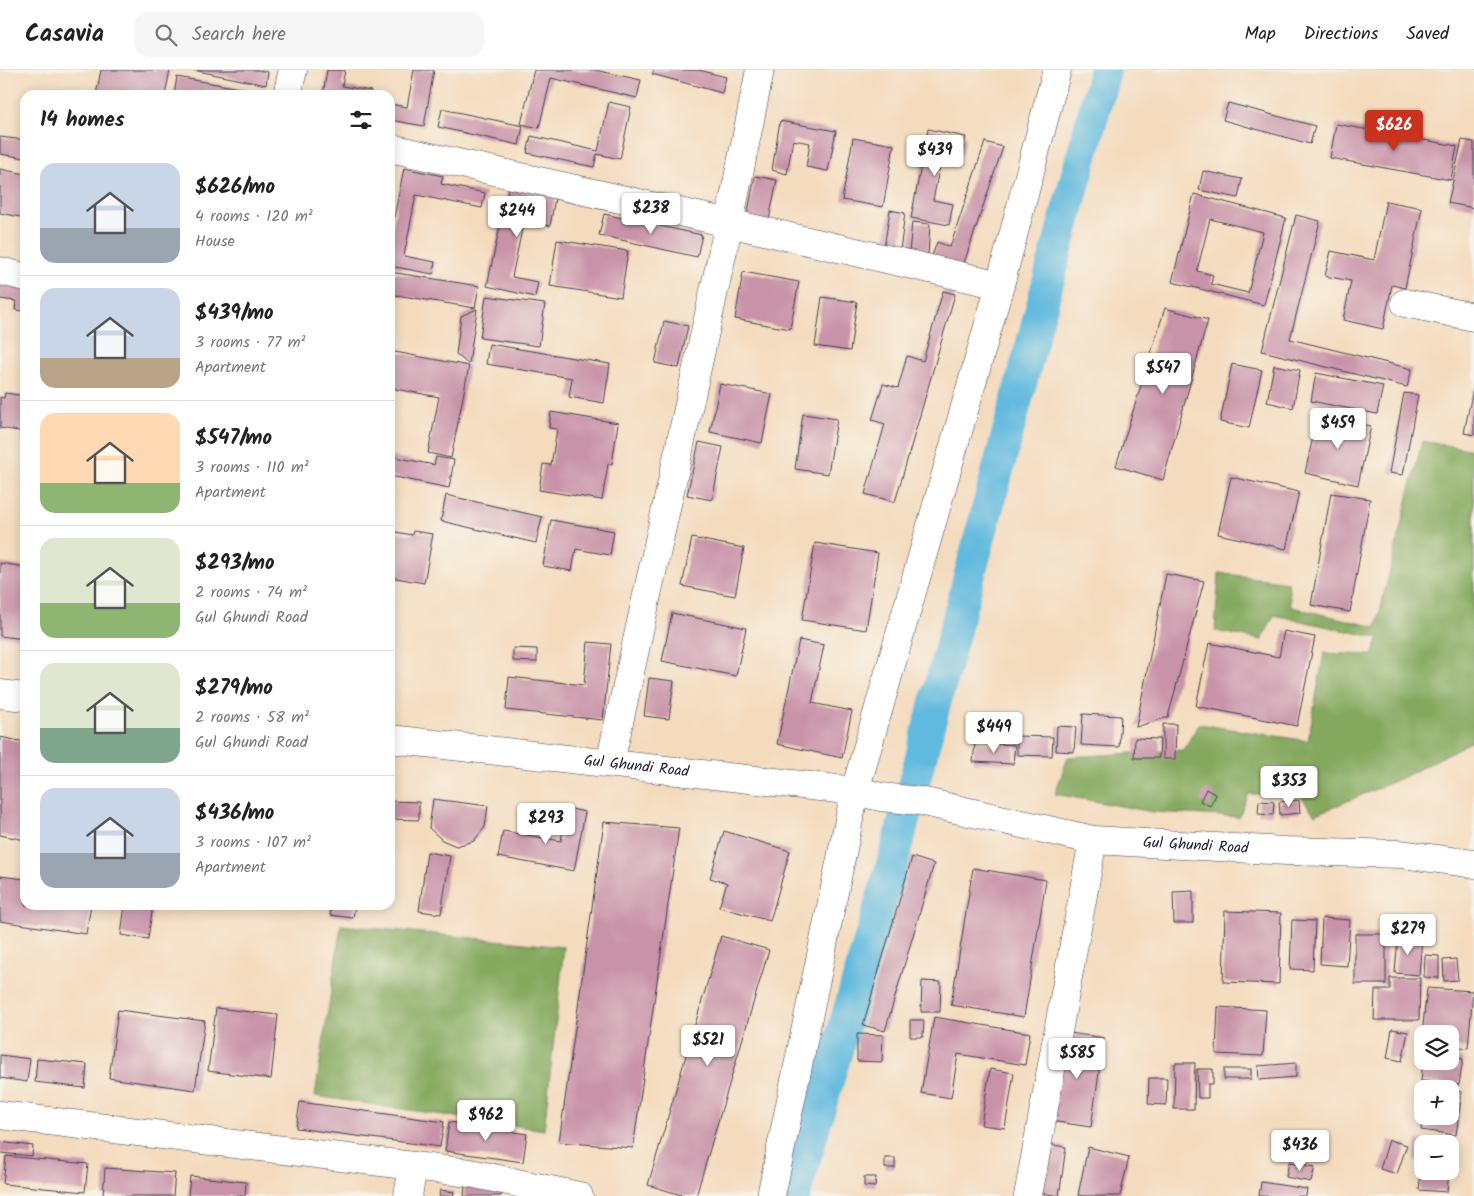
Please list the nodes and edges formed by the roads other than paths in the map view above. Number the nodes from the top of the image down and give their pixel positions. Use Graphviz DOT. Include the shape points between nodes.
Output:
graph roads {
  1 [pos="293,70"];
  2 [pos="760,70"];
  3 [pos="1057,70"];
  4 [pos="288,90"];
  5 [pos="395,149"];
  6 [pos="729,223"];
  7 [pos="0,271"];
  8 [pos="20,276"];
  9 [pos="1000,285"];
  10 [pos="1405,303"];
  11 [pos="1474,317"];
  12 [pos="0,694"];
  13 [pos="20,696"];
  14 [pos="395,740"];
  15 [pos="610,763"];
  16 [pos="855,791"];
  17 [pos="1093,840"];
  18 [pos="1474,864"];
  19 [pos="0,1114"];
  20 [pos="413,1167"];
  21 [pos="408,1196"];
  22 [pos="579,1196"];
  23 [pos="771,1196"];
  24 [pos="1028,1196"];
  1 -- 4 [label="street"];
  2 -- 6 [label="street"];
  3 -- 9 [label="street"];
  5 -- 6 [label="street"];
  6 -- 9 [label="street"];
  6 -- 15 [label="street"];
  7 -- 8 [label="street"];
  9 -- 16 [label="street"];
  10 -- 11 [label="street"];
  12 -- 13 [label="street"];
  14 -- 15 [label="street, Gul Ghundi Road"];
  15 -- 16 [label="street, Gul Ghundi Road"];
  16 -- 17 [label="street, Gul Ghundi Road" via="920,801"];
  16 -- 23 [label="street"];
  17 -- 18 [label="street, Gul Ghundi Road" via="1401,854"];
  17 -- 24 [label="street"];
  19 -- 20 [label="street"];
  20 -- 21 [label="street"];
  20 -- 22 [label="street" via="470,1173"];
}
